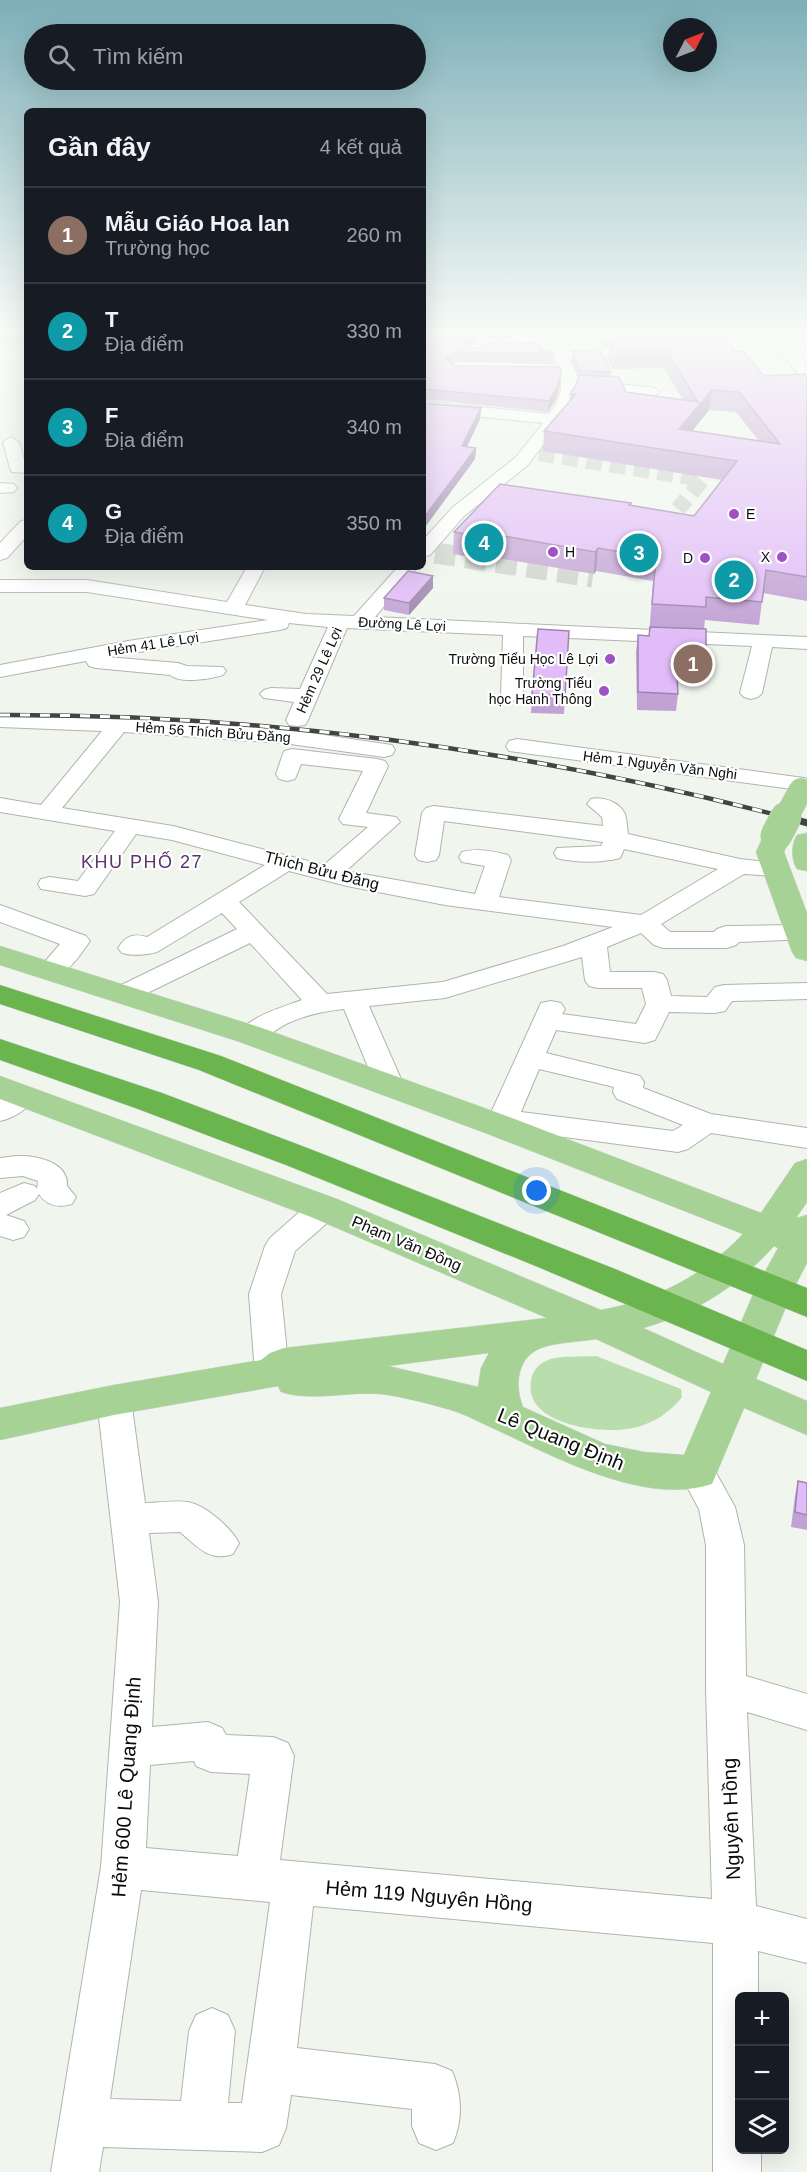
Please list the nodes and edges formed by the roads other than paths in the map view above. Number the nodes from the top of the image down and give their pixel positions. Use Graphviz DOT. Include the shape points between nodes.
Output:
graph roads {
  1 [pos="544,435"];
  2 [pos="11,442"];
  3 [pos="22,468"];
  4 [pos="0,469"];
  5 [pos="24,528"];
  6 [pos="426,550"];
  7 [pos="0,554"];
  8 [pos="99,570"];
  9 [pos="254,570"];
  10 [pos="405,570"];
  11 [pos="0,586"];
  12 [pos="87,586"];
  13 [pos="233,609"];
  14 [pos="306,621"];
  15 [pos="350,622"];
  16 [pos="513,630"];
  17 [pos="763,641"];
  18 [pos="807,644"];
  19 [pos="70,658"];
  20 [pos="0,671"];
  21 [pos="216,671"];
  22 [pos="751,693"];
  23 [pos="271,694"];
  24 [pos="512,695"];
  25 [pos="306,696"];
  26 [pos="297,720"];
  27 [pos="0,721"];
  28 [pos="118,725"];
  29 [pos="253,734"];
  30 [pos="517,746"];
  31 [pos="384,750"];
  32 [pos="278,752"];
  33 [pos="287,774"];
  34 [pos="804,785"];
  35 [pos="535,800"];
  36 [pos="599,804"];
  37 [pos="0,805"];
  38 [pos="47,812"];
  39 [pos="130,826"];
  40 [pos="526,833"];
  41 [pos="616,837"];
  42 [pos="807,841"];
  43 [pos="566,853"];
  44 [pos="427,855"];
  45 [pos="471,857"];
  46 [pos="287,862"];
  47 [pos="807,863"];
  48 [pos="740,866"];
  49 [pos="776,869"];
  50 [pos="329,874"];
  51 [pos="50,884"];
  52 [pos="224,900"];
  53 [pos="485,902"];
  54 [pos="0,913"];
  55 [pos="645,923"];
  56 [pos="254,931"];
  57 [pos="803,943"];
  58 [pos="594,944"];
  59 [pos="131,948"];
  60 [pos="0,955"];
  61 [pos="50,971"];
  62 [pos="807,991"];
  63 [pos="0,994"];
  64 [pos="124,994"];
  65 [pos="353,999"];
  66 [pos="320,1003"];
  67 [pos="659,1004"];
  68 [pos="251,1035"];
  69 [pos="0,1049"];
  70 [pos="530,1058"];
  71 [pos="390,1086"];
  72 [pos="8,1098"];
  73 [pos="502,1123"];
  74 [pos="706,1123"];
  75 [pos="807,1138"];
  76 [pos="0,1168"];
  77 [pos="807,1171"];
  78 [pos="61,1197"];
  79 [pos="324,1208"];
  80 [pos="796,1236"];
  81 [pos="726,1270"];
  82 [pos="791,1296"];
  83 [pos="669,1306"];
  84 [pos="597,1324"];
  85 [pos="535,1333"];
  86 [pos="752,1342"];
  87 [pos="807,1366"];
  88 [pos="272,1373"];
  89 [pos="734,1386"];
  90 [pos="114,1400"];
  91 [pos="507,1417"];
  92 [pos="807,1419"];
  93 [pos="0,1424"];
  94 [pos="697,1472"];
  95 [pos="128,1519"];
  96 [pos="220,1543"];
  97 [pos="726,1688"];
  98 [pos="807,1712"];
  99 [pos="131,1748"];
  100 [pos="123,1867"];
  101 [pos="275,1881"];
  102 [pos="735,1923"];
  103 [pos="807,1941"];
  104 [pos="212,2031"];
  105 [pos="271,2069"];
  106 [pos="84,2122"];
  107 [pos="202,2126"];
  108 [pos="436,2126"];
  109 [pos="75,2172"];
  110 [pos="737,2172"];
  1 -- 6 [label="street" via="534,452 458,512"];
  2 -- 3 [label="street"];
  3 -- 4 [label="street"];
  5 -- 7 [label="street"];
  8 -- 12 [label="street"];
  9 -- 13 [label="street"];
  10 -- 15 [label="street, Hẻm 29 Lê Lợi"];
  11 -- 12 [label="street, Đường Lê Lợi"];
  12 -- 13 [label="street, Đường Lê Lợi"];
  13 -- 14 [label="street, Đường Lê Lợi"];
  14 -- 15 [label="street, Đường Lê Lợi"];
  14 -- 19 [label="street, Hẻm 41 Lê Lợi"];
  15 -- 16 [label="street, Đường Lê Lợi"];
  15 -- 25 [label="street, Hẻm 29 Lê Lợi"];
  16 -- 17 [label="street, Đường Lê Lợi"];
  16 -- 24 [label="street"];
  17 -- 18 [label="street, Đường Lê Lợi"];
  17 -- 22 [label="street"];
  19 -- 20 [label="street, Hẻm 41 Lê Lợi"];
  19 -- 21 [label="street" via="178,669 178,673"];
  23 -- 25 [label="street"];
  25 -- 26 [label="street, Hẻm 29 Lê Lợi"];
  27 -- 28 [label="street"];
  28 -- 29 [label="street, Hẻm 56 Thích Bửu Đăng"];
  28 -- 38 [label="street, Hẻm 56 Thích Bửu Đăng"];
  29 -- 31 [label="street, Hẻm 56 Thích Bửu Đăng"];
  29 -- 32 [label="street" via="243,747"];
  30 -- 34 [label="street, Hẻm 1 Nguyễn Văn Nghi"];
  33 -- 50 [label="street" via="292,756 377,766 351,819 388,822"];
  34 -- 49 [label="main road, bridge" via="770,852"];
  35 -- 40 [label="street"];
  36 -- 41 [label="street" via="613,814"];
  37 -- 38 [label="street, Thích Bửu Đăng"];
  38 -- 39 [label="street, Thích Bửu Đăng"];
  39 -- 46 [label="street, Thích Bửu Đăng"];
  39 -- 51 [label="street" via="85,889"];
  40 -- 41 [label="street" via="601,832"];
  40 -- 44 [label="street" via="434,813"];
  41 -- 43 [label="street" via="611,853"];
  41 -- 48 [label="street"];
  42 -- 47 [label="main road"];
  45 -- 53 [label="street" via="499,860"];
  46 -- 50 [label="street, Thích Bửu Đăng"];
  46 -- 52 [label="street"];
  48 -- 49 [label="street"];
  48 -- 55 [label="street"];
  49 -- 57 [label="main road"];
  50 -- 53 [label="street, Thích Bửu Đăng"];
  52 -- 56 [label="street"];
  52 -- 59 [label="street" via="148,947 137,942"];
  53 -- 55 [label="street, Thích Bửu Đăng"];
  54 -- 61 [label="street" via="77,941"];
  55 -- 57 [label="street" via="663,940 727,940 726,934"];
  55 -- 58 [label="street"];
  56 -- 64 [label="street"];
  56 -- 66 [label="street"];
  58 -- 65 [label="street" via="445,990"];
  58 -- 67 [label="street" via="598,980 654,980"];
  60 -- 61 [label="main road"];
  61 -- 64 [label="main road"];
  62 -- 67 [label="street" via="724,993 715,1005"];
  63 -- 81 [label="highway" via="210,1064"];
  64 -- 68 [label="main road"];
  65 -- 66 [label="street"];
  65 -- 71 [label="street"];
  66 -- 68 [label="street" via="276,1018"];
  67 -- 70 [label="street" via="645,1034 548,1014"];
  68 -- 71 [label="main road"];
  69 -- 83 [label="highway" via="187,1113"];
  70 -- 73 [label="street"];
  70 -- 74 [label="street" via="630,1082 627,1092"];
  71 -- 73 [label="main road"];
  72 -- 79 [label="main road, Phạm Văn Đồng"];
  73 -- 74 [label="street" via="678,1142"];
  73 -- 80 [label="main road"];
  74 -- 75 [label="street"];
  76 -- 78 [label="street" via="17,1164 40,1168 53,1177 52,1190"];
  77 -- 80 [label="main road, Lê Quang Định" via="798,1188"];
  79 -- 84 [label="main road, Phạm Văn Đồng"];
  79 -- 88 [label="street" via="281,1246 265,1294"];
  80 -- 81 [label="main road, Lê Quang Định"];
  80 -- 82 [label="main road, Lê Quang Định"];
  81 -- 82 [label="highway"];
  81 -- 83 [label="main road, Lê Quang Định"];
  82 -- 86 [label="main road, Lê Quang Định"];
  83 -- 84 [label="main road, Lê Quang Định"];
  83 -- 86 [label="highway"];
  84 -- 85 [label="main road, Lê Quang Định"];
  84 -- 89 [label="main road, Phạm Văn Đồng"];
  85 -- 88 [label="main road, Lê Quang Định" via="284,1363"];
  85 -- 91 [label="main road" via="513,1349 500,1370 497,1393"];
  86 -- 87 [label="highway"];
  86 -- 89 [label="main road, Lê Quang Định"];
  88 -- 90 [label="main road, Lê Quang Định"];
  88 -- 91 [label="main road, Lê Quang Định" via="286,1381 381,1379 467,1399"];
  89 -- 92 [label="main road, Phạm Văn Đồng"];
  89 -- 94 [label="main road, Lê Quang Định"];
  90 -- 93 [label="main road, Lê Quang Định"];
  90 -- 95 [label="street, Hẻm 600 Lê Quang Định"];
  91 -- 94 [label="main road, Lê Quang Định" via="614,1463 658,1472"];
  94 -- 97 [label="street, Nguyên Hồng" via="717,1507 725,1545"];
  95 -- 96 [label="street" via="187,1517"];
  95 -- 99 [label="street, Hẻm 600 Lê Quang Định" via="139,1602"];
  97 -- 98 [label="street"];
  97 -- 102 [label="street, Nguyên Hồng"];
  99 -- 100 [label="street, Hẻm 600 Lê Quang Định"];
  99 -- 101 [label="street" via="208,1741 211,1753 273,1756"];
  100 -- 101 [label="street, Hẻm 119 Nguyên Hồng"];
  100 -- 106 [label="street, Hẻm 600 Lê Quang Định"];
  101 -- 102 [label="street, Hẻm 119 Nguyên Hồng"];
  101 -- 105 [label="street"];
  102 -- 103 [label="street, Hẻm 119 Nguyên Hồng"];
  102 -- 110 [label="street, Nguyên Hồng"];
  104 -- 107 [label="street"];
  105 -- 107 [label="street" via="262,2128"];
  105 -- 108 [label="street" via="435,2088"];
  106 -- 107 [label="street"];
  106 -- 109 [label="street, Hẻm 600 Lê Quang Định"];
}
